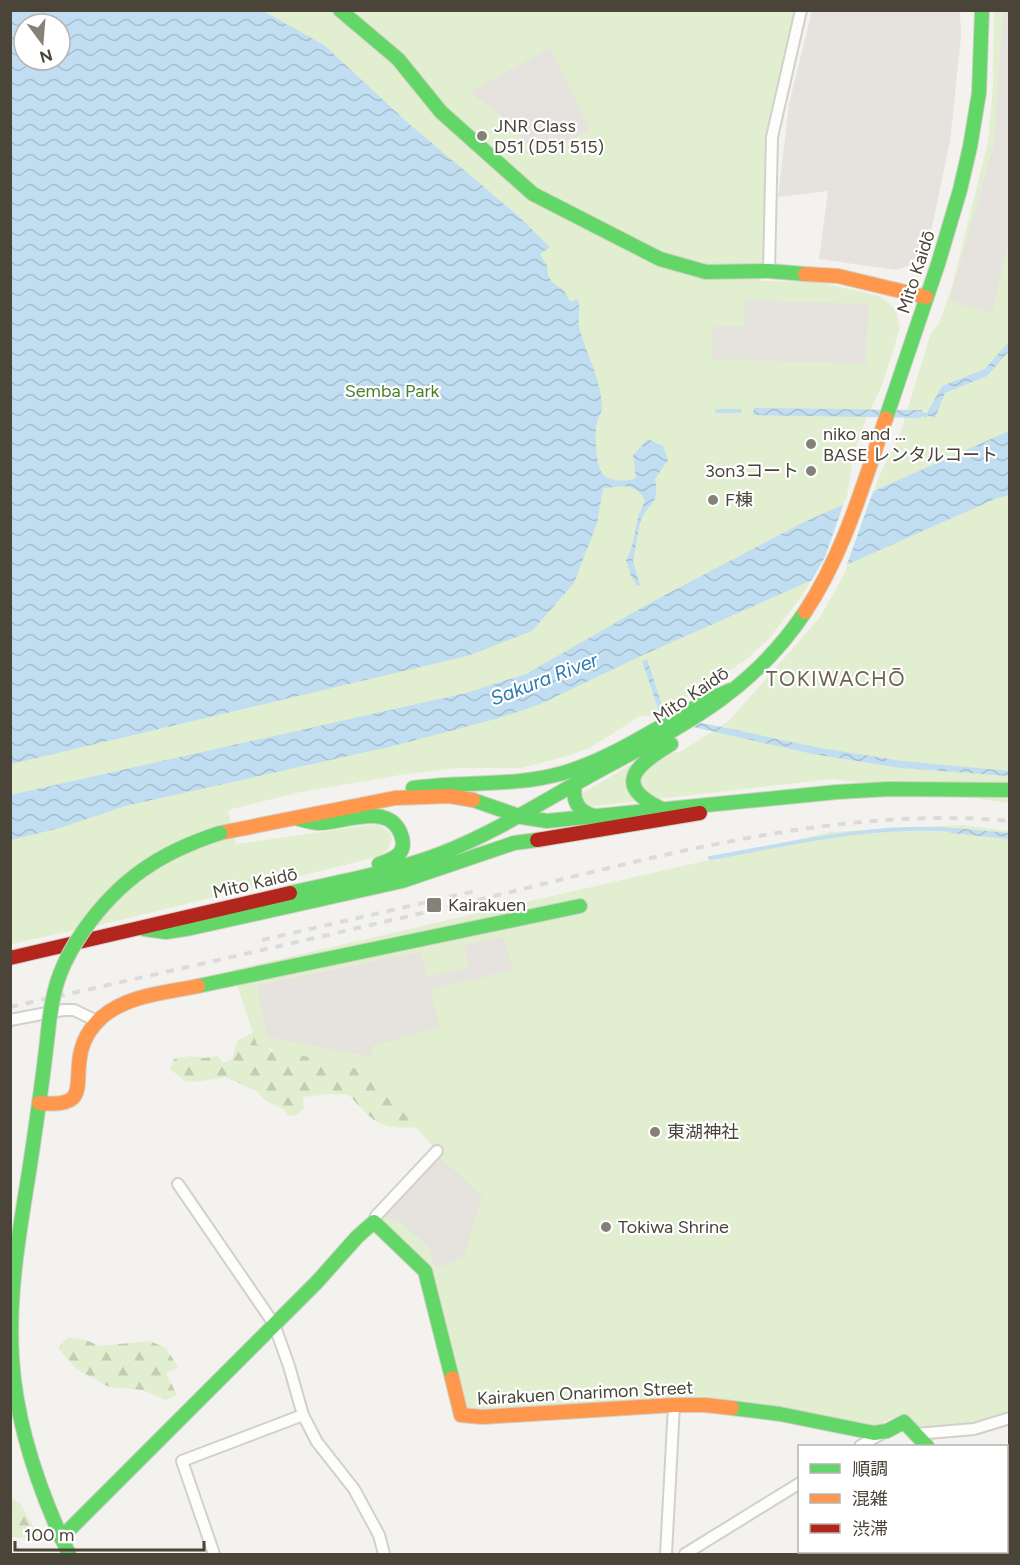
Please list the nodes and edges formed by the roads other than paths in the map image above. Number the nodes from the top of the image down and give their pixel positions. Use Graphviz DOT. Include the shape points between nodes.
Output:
graph roads {
  1 [pos="340,10"];
  2 [pos="801,10"];
  3 [pos="982,10"];
  4 [pos="769,271"];
  5 [pos="926,297"];
  6 [pos="738,687"];
  7 [pos="719,703"];
  8 [pos="575,784"];
  9 [pos="1010,790"];
  10 [pos="373,801"];
  11 [pos="746,801"];
  12 [pos="660,808"];
  13 [pos="516,816"];
  14 [pos="598,816"];
  15 [pos="296,818"];
  16 [pos="341,881"];
  17 [pos="580,906"];
  18 [pos="138,929"];
  19 [pos="10,958"];
  20 [pos="10,1020"];
  21 [pos="97,1021"];
  22 [pos="39,1103"];
  23 [pos="437,1151"];
  24 [pos="178,1184"];
  25 [pos="16,1213"];
  26 [pos="374,1222"];
  27 [pos="274,1324"];
  28 [pos="674,1405"];
  29 [pos="303,1415"];
  30 [pos="1010,1418"];
  31 [pos="887,1431"];
  32 [pos="916,1434"];
  33 [pos="862,1445"];
  34 [pos="926,1445"];
  35 [pos="798,1484"];
  36 [pos="61,1538"];
  37 [pos="69,1554"];
  38 [pos="214,1554"];
  39 [pos="384,1554"];
  40 [pos="666,1554"];
  41 [pos="685,1554"];
  1 -- 4 [label="street" via="398,59 441,112 533,194 660,259 706,272"];
  2 -- 4 [label="street" via="772,137"];
  3 -- 5 [label="street, Mito Kaidō" via="979,93 970,147"];
  4 -- 5 [label="street" via="838,276"];
  5 -- 6 [label="street, Mito Kaidō" via="842,545 813,602 786,638"];
  6 -- 7 [label="street, Mito Kaidō"];
  6 -- 10 [label="street" via="705,700 624,747 573,769 519,782 408,789"];
  7 -- 8 [label="street, Mito Kaidō"];
  7 -- 12 [label="street" via="704,724 656,753 635,772 634,785 641,799"];
  8 -- 13 [label="street, Mito Kaidō"];
  8 -- 14 [label="street" via="573,798 578,807 590,816"];
  9 -- 11 [label="street" via="889,789"];
  10 -- 13 [label="street" via="452,796"];
  10 -- 15 [label="street"];
  11 -- 12 [label="street"];
  11 -- 18 [label="street" via="678,818 514,843 402,881 254,915 166,932"];
  12 -- 14 [label="street"];
  13 -- 14 [label="street" via="535,821"];
  13 -- 16 [label="street, Mito Kaidō" via="439,854"];
  15 -- 16 [label="street" via="318,823 375,816 399,828 402,849 397,856 358,869"];
  15 -- 22 [label="street, bridge" via="201,838 162,856 126,881 100,906 71,949 57,980"];
  16 -- 18 [label="street, Mito Kaidō"];
  17 -- 21 [label="street" via="130,1000 111,1008"];
  18 -- 19 [label="street, Mito Kaidō"];
  20 -- 21 [label="street" via="74,1010"];
  21 -- 22 [label="street" via="81,1049 75,1096 59,1103"];
  22 -- 25 [label="street"];
  23 -- 26 [label="street"];
  24 -- 27 [label="street"];
  25 -- 36 [label="street" via="11,1304 15,1391 33,1462"];
  26 -- 27 [label="street"];
  26 -- 28 [label="street, Kairakuen Onarimon Street" via="425,1271 461,1415"];
  27 -- 29 [label="street"];
  27 -- 36 [label="street"];
  28 -- 31 [label="street, Kairakuen Onarimon Street" via="780,1414 865,1432"];
  28 -- 40 [label="street"];
  29 -- 38 [label="street" via="183,1461"];
  29 -- 39 [label="street" via="317,1442 354,1489 379,1535"];
  30 -- 32 [label="street" via="974,1429"];
  31 -- 32 [label="street, Kairakuen Onarimon Street" via="904,1422"];
  31 -- 33 [label="street"];
  32 -- 34 [label="street, Kairakuen Onarimon Street"];
  35 -- 41 [label="street"];
  36 -- 37 [label="street"];
}
